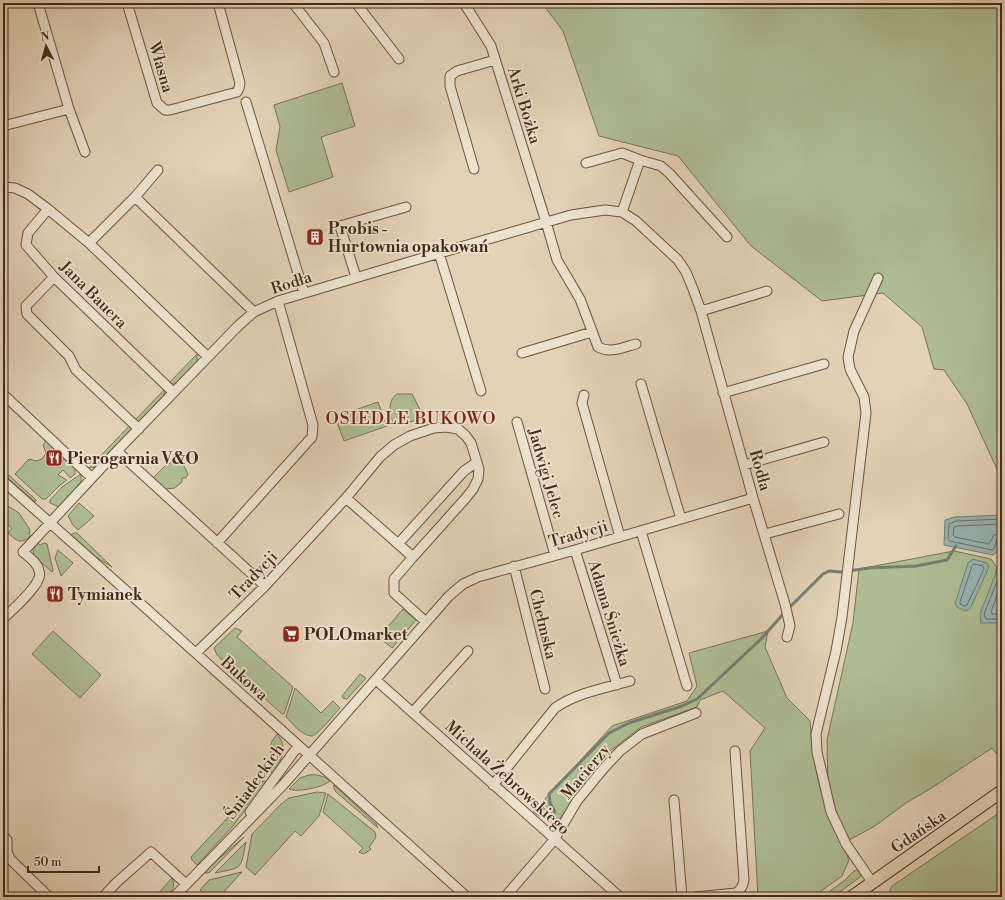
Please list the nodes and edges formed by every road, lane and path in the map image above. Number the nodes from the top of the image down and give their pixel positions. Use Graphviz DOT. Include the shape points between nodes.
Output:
graph roads {
  1 [pos="38,3"];
  2 [pos="127,3"];
  3 [pos="218,3"];
  4 [pos="294,3"];
  5 [pos="356,3"];
  6 [pos="464,3"];
  7 [pos="399,59"];
  8 [pos="495,60"];
  9 [pos="334,72"];
  10 [pos="246,102"];
  11 [pos="69,109"];
  12 [pos="3,126"];
  13 [pos="84,152"];
  14 [pos="640,160"];
  15 [pos="586,163"];
  16 [pos="474,169"];
  17 [pos="158,170"];
  18 [pos="3,187"];
  19 [pos="135,197"];
  20 [pos="406,207"];
  21 [pos="48,209"];
  22 [pos="622,212"];
  23 [pos="546,222"];
  24 [pos="727,237"];
  25 [pos="89,243"];
  26 [pos="440,253"];
  27 [pos="54,277"];
  28 [pos="356,277"];
  29 [pos="878,278"];
  30 [pos="767,291"];
  31 [pos="304,293"];
  32 [pos="278,301"];
  33 [pos="701,311"];
  34 [pos="254,312"];
  35 [pos="592,332"];
  36 [pos="636,344"];
  37 [pos="522,353"];
  38 [pos="208,356"];
  39 [pos="824,364"];
  40 [pos="641,384"];
  41 [pos="481,391"];
  42 [pos="173,392"];
  43 [pos="723,393"];
  44 [pos="3,394"];
  45 [pos="584,395"];
  46 [pos="517,422"];
  47 [pos="139,428"];
  48 [pos="824,442"];
  49 [pos="117,451"];
  50 [pos="477,462"];
  51 [pos="744,465"];
  52 [pos="92,478"];
  53 [pos="3,481"];
  54 [pos="346,498"];
  55 [pos="753,498"];
  56 [pos="839,514"];
  57 [pos="681,519"];
  58 [pos="50,523"];
  59 [pos="641,531"];
  60 [pos="765,534"];
  61 [pos="620,537"];
  62 [pos="217,543"];
  63 [pos="398,544"];
  64 [pos="575,550"];
  65 [pos="555,555"];
  66 [pos="413,557"];
  67 [pos="516,563"];
  68 [pos="265,586"];
  69 [pos="3,619"];
  70 [pos="426,622"];
  71 [pos="787,637"];
  72 [pos="468,651"];
  73 [pos="196,653"];
  74 [pos="376,680"];
  75 [pos="630,681"];
  76 [pos="617,685"];
  77 [pos="687,686"];
  78 [pos="545,688"];
  79 [pos="413,712"];
  80 [pos="696,713"];
  81 [pos="298,746"];
  82 [pos="735,751"];
  83 [pos="309,755"];
  84 [pos="493,785"];
  85 [pos="1002,790"];
  86 [pos="674,800"];
  87 [pos="235,834"];
  88 [pos="3,836"];
  89 [pos="554,840"];
  90 [pos="872,882"];
  91 [pos="186,884"];
  92 [pos="49,897"];
  93 [pos="103,897"];
  94 [pos="174,897"];
  95 [pos="467,897"];
  96 [pos="505,897"];
  97 [pos="620,897"];
  98 [pos="682,897"];
  99 [pos="695,897"];
  100 [pos="852,897"];
  1 -- 11 [label="street"];
  2 -- 3 [label="street, Własna" via="157,104 170,110 237,92 239,88 240,83"];
  4 -- 9 [label="street" via="324,43"];
  5 -- 7 [label="street"];
  6 -- 8 [label="street, Arki Bożka" via="491,46"];
  8 -- 16 [label="street" via="457,71 450,76 450,86"];
  8 -- 23 [label="street, Arki Bożka"];
  10 -- 31 [label="street"];
  11 -- 12 [label="street"];
  11 -- 13 [label="street"];
  14 -- 15 [label="street" via="622,154"];
  14 -- 22 [label="street"];
  14 -- 24 [label="street" via="661,166"];
  17 -- 19 [label="street"];
  18 -- 21 [label="street" via="22,191"];
  19 -- 25 [label="street"];
  19 -- 34 [label="street"];
  20 -- 28 [label="street" via="340,226"];
  21 -- 25 [label="street"];
  21 -- 27 [label="street, Jana Bauera" via="28,233 26,245"];
  22 -- 23 [label="street, Rodła" via="592,211"];
  22 -- 33 [label="street, Rodła" via="636,221 678,260 686,272"];
  23 -- 26 [label="street, Rodła"];
  23 -- 35 [label="street, Arki Bożka" via="556,260 580,299"];
  25 -- 38 [label="street"];
  26 -- 28 [label="street, Rodła"];
  26 -- 41 [label="street"];
  27 -- 42 [label="street, Jana Bauera"];
  27 -- 47 [label="street" via="26,306 27,314 69,356 76,370"];
  28 -- 31 [label="street, Rodła"];
  29 -- 90 [label="street" via="854,331 848,357 850,369 864,397 866,413 842,617 816,734 817,752 831,812 846,844"];
  30 -- 33 [label="street"];
  31 -- 32 [label="street, Rodła"];
  32 -- 34 [label="street, Rodła"];
  32 -- 62 [label="street" via="313,425 312,437"];
  33 -- 43 [label="street, Rodła"];
  34 -- 38 [label="street, Rodła"];
  35 -- 36 [label="street, Arki Bożka" via="598,347 604,350 611,351"];
  35 -- 37 [label="street"];
  38 -- 42 [label="street, Rodła"];
  39 -- 43 [label="street"];
  40 -- 57 [label="street"];
  42 -- 47 [label="street, Rodła"];
  43 -- 51 [label="street, Rodła"];
  44 -- 52 [label="street"];
  45 -- 61 [label="street" via="582,403"];
  46 -- 65 [label="street, Jadwigi Jelec"];
  47 -- 49 [label="street, Rodła"];
  48 -- 51 [label="street"];
  49 -- 52 [label="street, Rodła"];
  49 -- 62 [label="street"];
  50 -- 54 [label="street, Tradycji" via="471,443 458,429 434,428 410,436 394,445"];
  50 -- 63 [label="street" via="464,470"];
  50 -- 66 [label="street, Tradycji" via="478,479 473,489"];
  51 -- 55 [label="street, Rodła"];
  52 -- 58 [label="street, Rodła"];
  53 -- 58 [label="street, Bukowa"];
  54 -- 63 [label="street"];
  54 -- 68 [label="street, Tradycji"];
  55 -- 57 [label="street, Tradycji"];
  55 -- 60 [label="street, Rodła"];
  56 -- 60 [label="street"];
  57 -- 59 [label="street, Tradycji"];
  58 -- 69 [label="street, Rodła" via="23,552 36,564 39,570 38,580"];
  58 -- 73 [label="street, Bukowa"];
  59 -- 61 [label="street, Tradycji"];
  59 -- 77 [label="street"];
  60 -- 71 [label="street, Rodła" via="786,604 790,626"];
  61 -- 64 [label="street, Tradycji"];
  62 -- 68 [label="street"];
  63 -- 66 [label="street"];
  64 -- 65 [label="street, Tradycji"];
  64 -- 76 [label="street, Adama Śnieżka"];
  65 -- 67 [label="street, Tradycji"];
  66 -- 70 [label="street, Tradycji" via="394,579 394,593"];
  67 -- 70 [label="street, Tradycji" via="463,584"];
  67 -- 78 [label="street, Chełmska"];
  68 -- 73 [label="street, Tradycji"];
  70 -- 74 [label="street, Tradycji"];
  72 -- 79 [label="street"];
  73 -- 81 [label="street, Bukowa"];
  74 -- 79 [label="street, Michała Żebrowskiego"];
  74 -- 83 [label="street, Tradycji"];
  75 -- 76 [label="street"];
  76 -- 84 [label="street" via="565,701 555,708"];
  79 -- 84 [label="street, Michała Żebrowskiego"];
  80 -- 89 [label="street, Macierzy" via="642,734 620,751 577,800"];
  81 -- 83 [label="street, Bukowa"];
  81 -- 87 [label="street, Śniadeckich"];
  82 -- 99 [label="street" via="744,884 736,893"];
  83 -- 87 [label="street, Śniadeckich"];
  83 -- 95 [label="street, Bukowa"];
  84 -- 89 [label="street, Michała Żebrowskiego"];
  85 -- 90 [label="main road, Gdańska"];
  86 -- 98 [label="street"];
  87 -- 91 [label="street, Śniadeckich"];
  88 -- 92 [label="street" via="7,840 10,859"];
  89 -- 96 [label="street, Macierzy"];
  89 -- 97 [label="street, Michała Żebrowskiego"];
  90 -- 100 [label="main road, Gdańska"];
  91 -- 93 [label="street" via="151,852"];
  91 -- 94 [label="street, Śniadeckich"];
}
